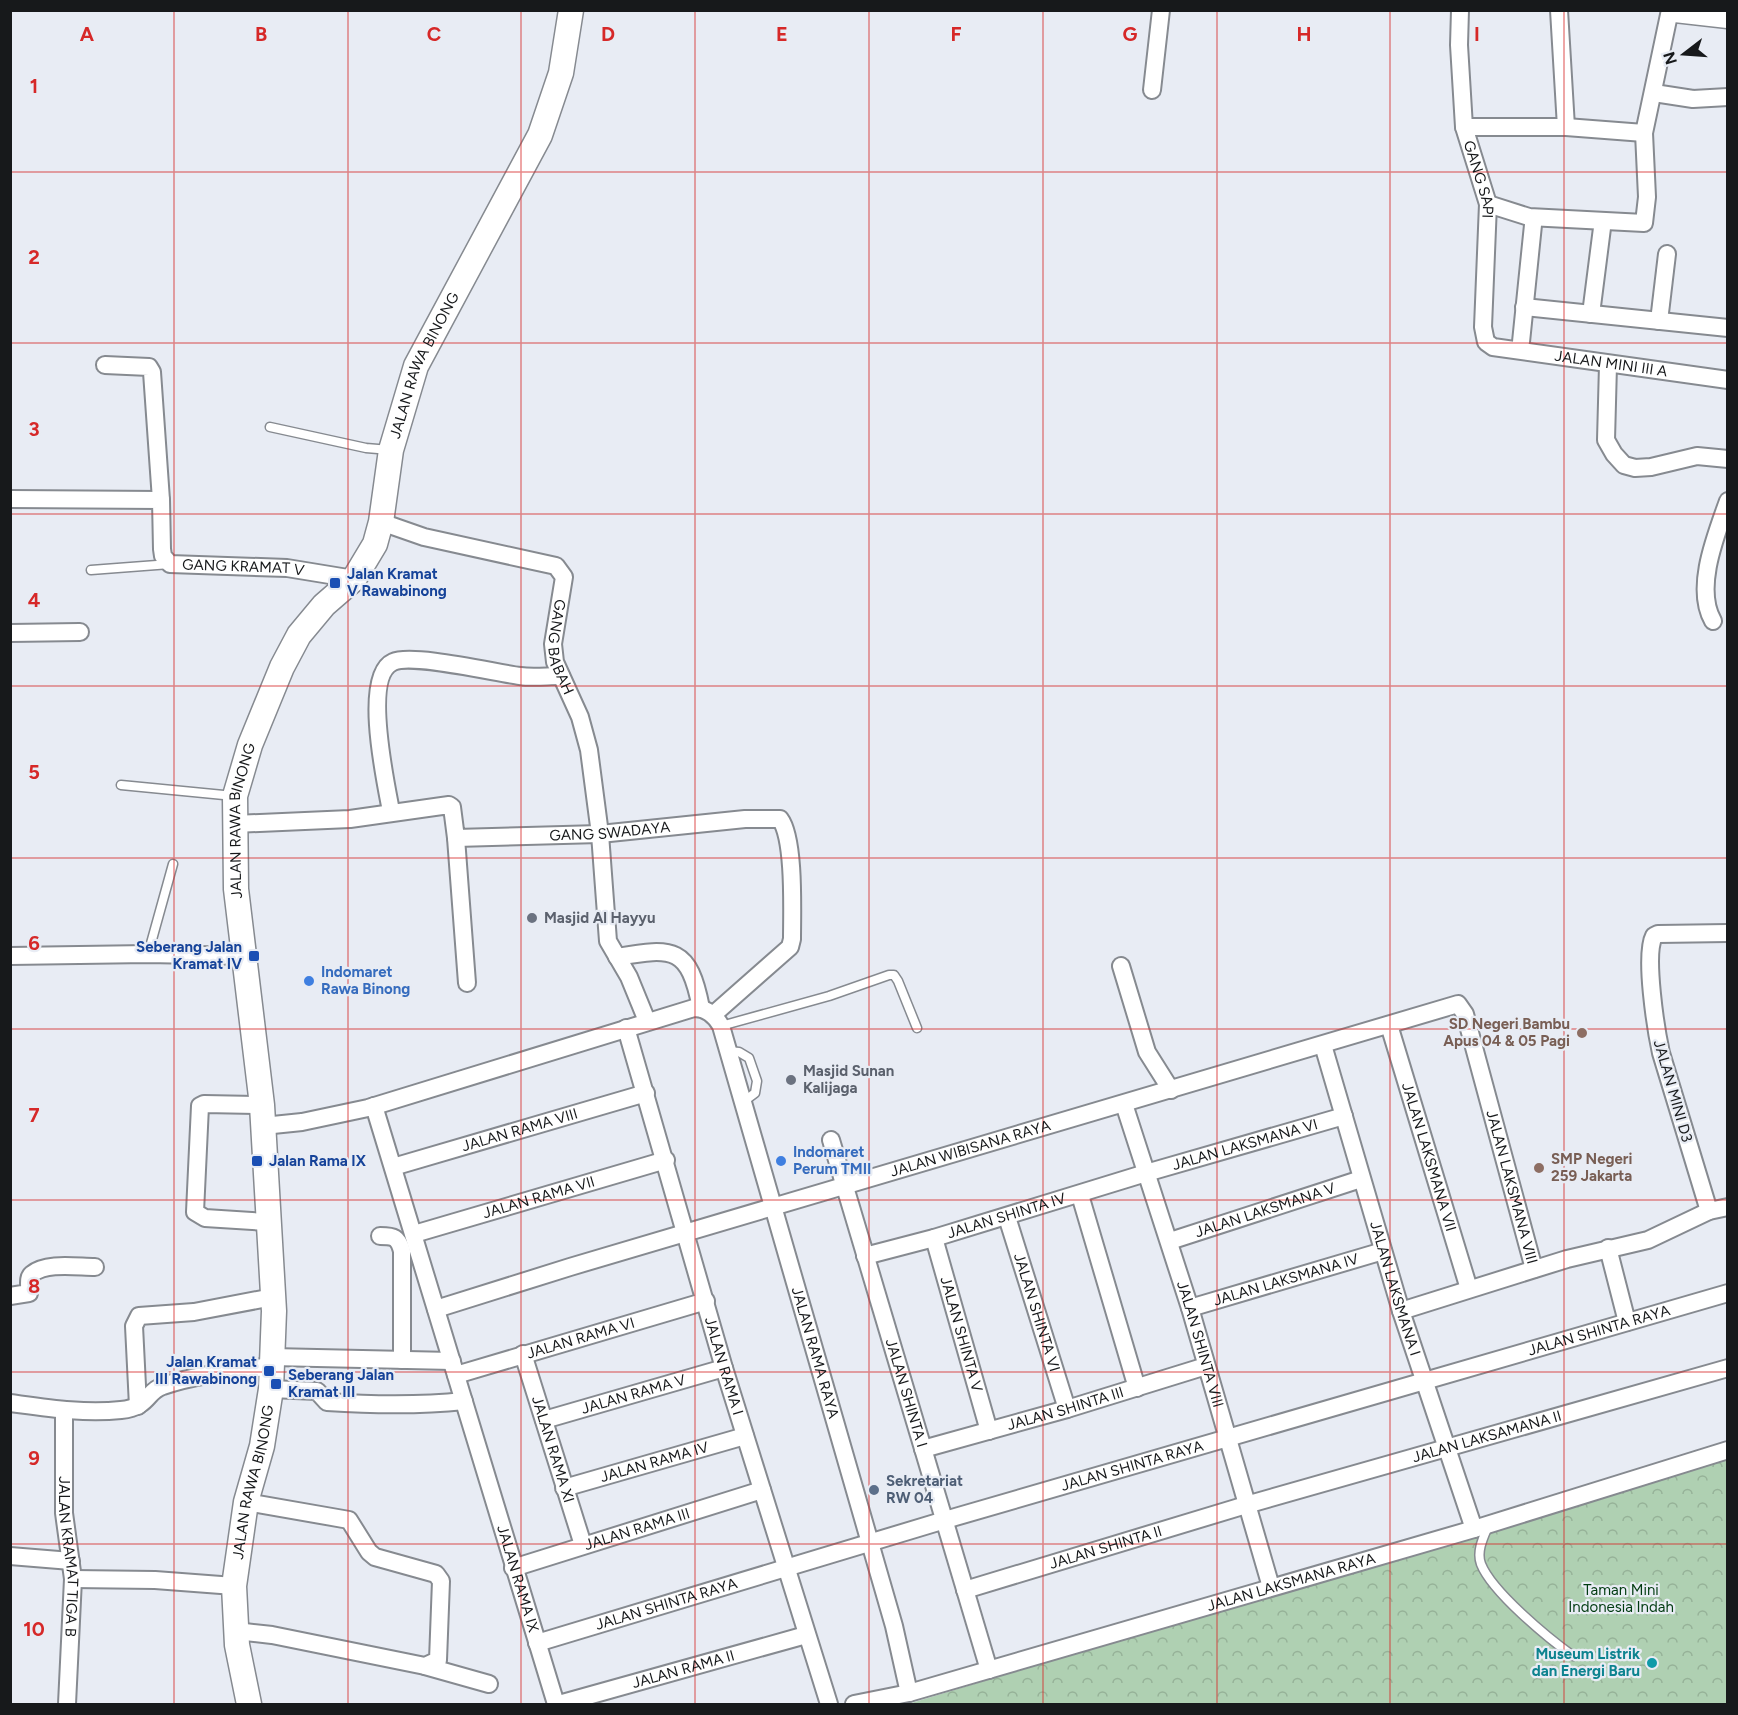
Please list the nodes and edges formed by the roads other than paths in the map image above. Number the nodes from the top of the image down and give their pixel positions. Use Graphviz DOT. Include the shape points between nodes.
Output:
graph roads {
  1 [pos="571,10"];
  2 [pos="1161,10"];
  3 [pos="1461,10"];
  4 [pos="1559,10"];
  5 [pos="1670,10"];
  6 [pos="1675,10"];
  7 [pos="1728,16"];
  8 [pos="1152,90"];
  9 [pos="1654,93"];
  10 [pos="1728,97"];
  11 [pos="1464,127"];
  12 [pos="1566,127"];
  13 [pos="1644,133"];
  14 [pos="1488,204"];
  15 [pos="1533,225"];
  16 [pos="1602,228"];
  17 [pos="1667,254"];
  18 [pos="1524,307"];
  19 [pos="1591,314"];
  20 [pos="1659,321"];
  21 [pos="1728,328"];
  22 [pos="1521,342"];
  23 [pos="1493,347"];
  24 [pos="105,365"];
  25 [pos="1608,365"];
  26 [pos="1728,380"];
  27 [pos="270,428"];
  28 [pos="391,450"];
  29 [pos="1728,459"];
  30 [pos="10,499"];
  31 [pos="161,500"];
  32 [pos="1728,501"];
  33 [pos="381,522"];
  34 [pos="170,564"];
  35 [pos="91,570"];
  36 [pos="354,579"];
  37 [pos="1713,621"];
  38 [pos="80,632"];
  39 [pos="10,633"];
  40 [pos="561,676"];
  41 [pos="121,785"];
  42 [pos="236,796"];
  43 [pos="392,811"];
  44 [pos="235,824"];
  45 [pos="600,834"];
  46 [pos="456,838"];
  47 [pos="172,864"];
  48 [pos="1728,933"];
  49 [pos="148,954"];
  50 [pos="10,956"];
  51 [pos="246,956"];
  52 [pos="617,957"];
  53 [pos="1121,966"];
  54 [pos="467,983"];
  55 [pos="1465,1014"];
  56 [pos="712,1016"];
  57 [pos="647,1021"];
  58 [pos="1389,1026"];
  59 [pos="626,1028"];
  60 [pos="917,1028"];
  61 [pos="1323,1045"];
  62 [pos="1171,1090"];
  63 [pos="646,1093"];
  64 [pos="1124,1104"];
  65 [pos="374,1106"];
  66 [pos="263,1115"];
  67 [pos="1344,1116"];
  68 [pos="831,1140"];
  69 [pos="666,1160"];
  70 [pos="393,1167"];
  71 [pos="1146,1173"];
  72 [pos="1361,1179"];
  73 [pos="845,1186"];
  74 [pos="1080,1195"];
  75 [pos="1728,1207"];
  76 [pos="772,1208"];
  77 [pos="1709,1211"];
  78 [pos="1007,1216"];
  79 [pos="267,1222"];
  80 [pos="686,1233"];
  81 [pos="414,1234"];
  82 [pos="380,1236"];
  83 [pos="934,1238"];
  84 [pos="1170,1241"];
  85 [pos="1608,1248"];
  86 [pos="1383,1251"];
  87 [pos="865,1256"];
  88 [pos="95,1268"];
  89 [pos="1534,1269"];
  90 [pos="1469,1289"];
  91 [pos="1728,1293"];
  92 [pos="10,1296"];
  93 [pos="273,1297"];
  94 [pos="705,1300"];
  95 [pos="1190,1308"];
  96 [pos="436,1309"];
  97 [pos="1401,1311"];
  98 [pos="1627,1322"];
  99 [pos="523,1354"];
  100 [pos="402,1360"];
  101 [pos="1206,1366"];
  102 [pos="454,1368"];
  103 [pos="724,1368"];
  104 [pos="1728,1368"];
  105 [pos="272,1371"];
  106 [pos="1425,1383"];
  107 [pos="1137,1388"];
  108 [pos="464,1401"];
  109 [pos="10,1403"];
  110 [pos="138,1406"];
  111 [pos="1067,1409"];
  112 [pos="64,1410"];
  113 [pos="544,1420"];
  114 [pos="989,1431"];
  115 [pos="745,1436"];
  116 [pos="1226,1438"];
  117 [pos="923,1449"];
  118 [pos="1447,1449"];
  119 [pos="1728,1450"];
  120 [pos="564,1488"];
  121 [pos="762,1490"];
  122 [pos="246,1502"];
  123 [pos="1246,1505"];
  124 [pos="945,1520"];
  125 [pos="1481,1526"];
  126 [pos="868,1543"];
  127 [pos="582,1545"];
  128 [pos="10,1556"];
  129 [pos="71,1561"];
  130 [pos="513,1568"];
  131 [pos="785,1568"];
  132 [pos="73,1579"];
  133 [pos="234,1586"];
  134 [pos="1271,1587"];
  135 [pos="965,1590"];
  136 [pos="236,1631"];
  137 [pos="806,1635"];
  138 [pos="537,1643"];
  139 [pos="1573,1656"];
  140 [pos="425,1666"];
  141 [pos="989,1670"];
  142 [pos="489,1684"];
  143 [pos="910,1699"];
  144 [pos="67,1704"];
  145 [pos="249,1704"];
  146 [pos="558,1704"];
  147 [pos="829,1704"];
  148 [pos="854,1704"];
  1 -- 28 [label="main road, JALAN RAWA BINONG" via="561,73 540,135 416,366"];
  2 -- 8 [label="street"];
  3 -- 11 [label="street, GANG SAPI"];
  4 -- 12 [label="street"];
  5 -- 9 [label="street"];
  6 -- 7 [label="main road"];
  9 -- 10 [label="street" via="1701,99"];
  9 -- 13 [label="street"];
  11 -- 12 [label="street"];
  11 -- 14 [label="street, GANG SAPI"];
  12 -- 13 [label="street"];
  13 -- 14 [label="street" via="1644,223 1529,217"];
  14 -- 23 [label="street, GANG SAPI" via="1483,327 1486,342"];
  15 -- 18 [label="street"];
  16 -- 19 [label="street"];
  17 -- 20 [label="street"];
  18 -- 19 [label="street"];
  18 -- 22 [label="street"];
  19 -- 20 [label="street"];
  20 -- 21 [label="street"];
  23 -- 25 [label="street, JALAN MINI III A"];
  24 -- 31 [label="street, GANG KRAMAT V" via="139,364 152,372"];
  25 -- 26 [label="street, JALAN MINI III A"];
  25 -- 29 [label="street" via="1606,440 1624,465 1651,467 1697,456"];
  27 -- 28 [label="lane"];
  28 -- 33 [label="main road, JALAN RAWA BINONG"];
  30 -- 31 [label="street"];
  31 -- 34 [label="street, GANG KRAMAT V" via="162,549"];
  32 -- 37 [label="street" via="1706,584 1706,602"];
  33 -- 36 [label="main road, JALAN RAWA BINONG" via="369,557"];
  33 -- 40 [label="street, GANG BABAH" via="424,537 556,566 565,581 553,644"];
  34 -- 35 [label="lane"];
  34 -- 36 [label="street, GANG KRAMAT V" via="287,568"];
  36 -- 42 [label="main road, JALAN RAWA BINONG" via="298,635 250,745"];
  38 -- 39 [label="street"];
  40 -- 43 [label="street" via="525,677 465,666 393,662 385,669 377,715"];
  40 -- 45 [label="street, GANG BABAH" via="580,717 589,750"];
  41 -- 42 [label="lane"];
  42 -- 44 [label="main road, JALAN RAWA BINONG"];
  43 -- 44 [label="street" via="350,819"];
  43 -- 46 [label="street" via="449,805"];
  44 -- 51 [label="main road, JALAN RAWA BINONG" via="236,889"];
  45 -- 46 [label="street, GANG SWADAYA"];
  45 -- 52 [label="street, GANG BABAH" via="608,941"];
  45 -- 56 [label="street, GANG SWADAYA" via="771,818 780,819 786,828 790,947"];
  46 -- 54 [label="street"];
  47 -- 49 [label="lane"];
  48 -- 77 [label="street, JALAN MINI D3" via="1658,934 1650,949 1661,1053"];
  49 -- 50 [label="street"];
  49 -- 51 [label="street"];
  51 -- 66 [label="main road, JALAN RAWA BINONG"];
  52 -- 56 [label="street, JALAN RAMA RAYA" via="653,950 674,954 691,969"];
  52 -- 57 [label="street, GANG BABAH"];
  53 -- 62 [label="street" via="1147,1052"];
  55 -- 58 [label="street, JALAN WIBISANA RAYA" via="1460,1006 1453,1005"];
  55 -- 89 [label="street, JALAN LAKSMANA VIII"];
  56 -- 57 [label="street"];
  56 -- 60 [label="lane" via="829,996 894,975"];
  56 -- 76 [label="street, JALAN RAMA RAYA" via="728,1051"];
  57 -- 59 [label="street"];
  58 -- 61 [label="street, JALAN WIBISANA RAYA"];
  58 -- 90 [label="street, JALAN LAKSMANA VII"];
  59 -- 63 [label="street, JALAN RAMA I"];
  59 -- 65 [label="street"];
  61 -- 62 [label="street, JALAN WIBISANA RAYA"];
  61 -- 67 [label="street, JALAN LAKSMANA I"];
  62 -- 64 [label="street, JALAN WIBISANA RAYA"];
  63 -- 69 [label="street, JALAN RAMA I"];
  63 -- 70 [label="street, JALAN RAMA VIII"];
  64 -- 71 [label="street, JALAN SHINTA VIII"];
  64 -- 73 [label="street, JALAN WIBISANA RAYA"];
  65 -- 66 [label="street" via="302,1122"];
  65 -- 70 [label="street, JALAN RAMA IX"];
  66 -- 79 [label="main road, JALAN RAWA BINONG"];
  66 -- 79 [label="street" via="200,1106 195,1212 198,1216"];
  67 -- 71 [label="street, JALAN LAKSMANA VI"];
  67 -- 72 [label="street, JALAN LAKSMANA I"];
  68 -- 73 [label="street, JALAN SHINTA I"];
  69 -- 80 [label="street, JALAN RAMA I"];
  69 -- 81 [label="street, JALAN RAMA VII"];
  70 -- 81 [label="street, JALAN RAMA IX"];
  71 -- 74 [label="street, JALAN SHINTA IV"];
  71 -- 84 [label="street, JALAN SHINTA VIII"];
  72 -- 84 [label="street, JALAN LAKSMANA V"];
  72 -- 86 [label="street, JALAN LAKSMANA I"];
  73 -- 76 [label="street, JALAN WIBISANA RAYA"];
  73 -- 87 [label="street, JALAN SHINTA I"];
  74 -- 78 [label="street, JALAN SHINTA IV"];
  74 -- 107 [label="street"];
  75 -- 77 [label="street, JALAN LAKSMANA VIII"];
  76 -- 80 [label="street, JALAN WIBISANA RAYA"];
  76 -- 126 [label="street, JALAN RAMA RAYA"];
  77 -- 85 [label="street, JALAN LAKSMANA VIII" via="1648,1240"];
  78 -- 83 [label="street, JALAN SHINTA IV"];
  78 -- 111 [label="street, JALAN SHINTA VI"];
  79 -- 93 [label="main road, JALAN RAWA BINONG"];
  80 -- 94 [label="street, JALAN RAMA I"];
  80 -- 96 [label="street, JALAN WIBISANA RAYA"];
  81 -- 96 [label="street, JALAN RAMA IX"];
  82 -- 100 [label="street" via="394,1236 402,1251"];
  83 -- 87 [label="street, JALAN SHINTA IV"];
  83 -- 114 [label="street, JALAN SHINTA V"];
  84 -- 95 [label="street, JALAN SHINTA VIII"];
  85 -- 89 [label="street, JALAN LAKSMANA VIII"];
  85 -- 98 [label="street"];
  86 -- 95 [label="street, JALAN LAKSMANA IV"];
  86 -- 97 [label="street, JALAN LAKSMANA I"];
  87 -- 117 [label="street, JALAN SHINTA I"];
  88 -- 92 [label="street" via="51,1268 34,1273 29,1280 29,1293"];
  89 -- 90 [label="street"];
  90 -- 97 [label="street"];
  91 -- 98 [label="street, JALAN SHINTA RAYA"];
  93 -- 105 [label="main road, JALAN RAWA BINONG"];
  93 -- 110 [label="street" via="194,1312 139,1316 134,1326"];
  94 -- 99 [label="street, JALAN RAMA VI"];
  94 -- 103 [label="street, JALAN RAMA I"];
  95 -- 101 [label="street, JALAN SHINTA VIII"];
  96 -- 102 [label="street, JALAN RAMA IX"];
  97 -- 106 [label="street, JALAN LAKSMANA I"];
  98 -- 106 [label="street, JALAN SHINTA RAYA"];
  99 -- 102 [label="street, JALAN RAMA VI"];
  99 -- 113 [label="street, JALAN RAMA XI"];
  100 -- 102 [label="street, JALAN RAMA VI"];
  100 -- 105 [label="street, JALAN RAMA VI"];
  101 -- 107 [label="street, JALAN SHINTA III"];
  101 -- 116 [label="street, JALAN SHINTA VIII"];
  102 -- 108 [label="street, JALAN RAMA IX"];
  103 -- 113 [label="street, JALAN RAMA V"];
  103 -- 115 [label="street, JALAN RAMA I"];
  104 -- 118 [label="street, JALAN LAKSAMANA II"];
  105 -- 108 [label="street" via="317,1391 327,1402 420,1406"];
  105 -- 110 [label="street" via="215,1374 160,1386"];
  105 -- 122 [label="main road, JALAN RAWA BINONG" via="262,1446"];
  106 -- 116 [label="street, JALAN SHINTA RAYA"];
  106 -- 118 [label="street, JALAN LAKSMANA I"];
  107 -- 111 [label="street, JALAN SHINTA III"];
  108 -- 130 [label="street, JALAN RAMA IX"];
  109 -- 112 [label="street"];
  110 -- 112 [label="street" via="121,1410"];
  111 -- 114 [label="street, JALAN SHINTA III"];
  112 -- 129 [label="street, JALAN KRAMAT TIGA B" via="64,1513"];
  113 -- 120 [label="street, JALAN RAMA XI"];
  114 -- 117 [label="street, JALAN SHINTA III"];
  115 -- 120 [label="street, JALAN RAMA IV"];
  115 -- 121 [label="street, JALAN RAMA I"];
  116 -- 123 [label="street, JALAN SHINTA VIII"];
  116 -- 124 [label="street, JALAN SHINTA RAYA"];
  117 -- 124 [label="street, JALAN SHINTA I"];
  118 -- 123 [label="street, JALAN LAKSAMANA II"];
  118 -- 125 [label="street, JALAN LAKSMANA I"];
  119 -- 125 [label="street, JALAN LAKSMANA RAYA"];
  120 -- 127 [label="street, JALAN RAMA XI"];
  121 -- 127 [label="street, JALAN RAMA III"];
  121 -- 131 [label="street, JALAN RAMA I"];
  122 -- 133 [label="main road, JALAN RAWA BINONG"];
  122 -- 140 [label="street" via="349,1520 375,1557 436,1574 441,1581 438,1660"];
  123 -- 134 [label="street, JALAN SHINTA VIII"];
  123 -- 135 [label="street, JALAN SHINTA II"];
  124 -- 126 [label="street, JALAN SHINTA RAYA"];
  124 -- 135 [label="street, JALAN SHINTA I"];
  125 -- 134 [label="street, JALAN LAKSMANA RAYA"];
  125 -- 139 [label="lane" via="1480,1564 1525,1617"];
  126 -- 131 [label="street, JALAN SHINTA RAYA"];
  126 -- 143 [label="street, JALAN RAMA RAYA" via="894,1626"];
  127 -- 130 [label="street, JALAN RAMA III"];
  128 -- 129 [label="street"];
  129 -- 132 [label="street, JALAN KRAMAT TIGA B"];
  130 -- 138 [label="street, JALAN RAMA IX"];
  131 -- 137 [label="street, JALAN RAMA I"];
  131 -- 138 [label="street, JALAN SHINTA RAYA"];
  132 -- 133 [label="street"];
  132 -- 144 [label="street, JALAN KRAMAT TIGA B"];
  133 -- 136 [label="main road, JALAN RAWA BINONG"];
  134 -- 141 [label="street, JALAN LAKSMANA RAYA"];
  135 -- 141 [label="street, JALAN SHINTA I"];
  136 -- 140 [label="street"];
  136 -- 145 [label="main road, JALAN RAWA BINONG"];
  137 -- 146 [label="street, JALAN RAMA II"];
  137 -- 147 [label="street, JALAN RAMA I"];
  138 -- 146 [label="street, JALAN RAMA IX"];
  140 -- 142 [label="street"];
  141 -- 143 [label="street, JALAN LAKSMANA RAYA"];
  143 -- 148 [label="street, JALAN LAKSMANA RAYA"];
}
